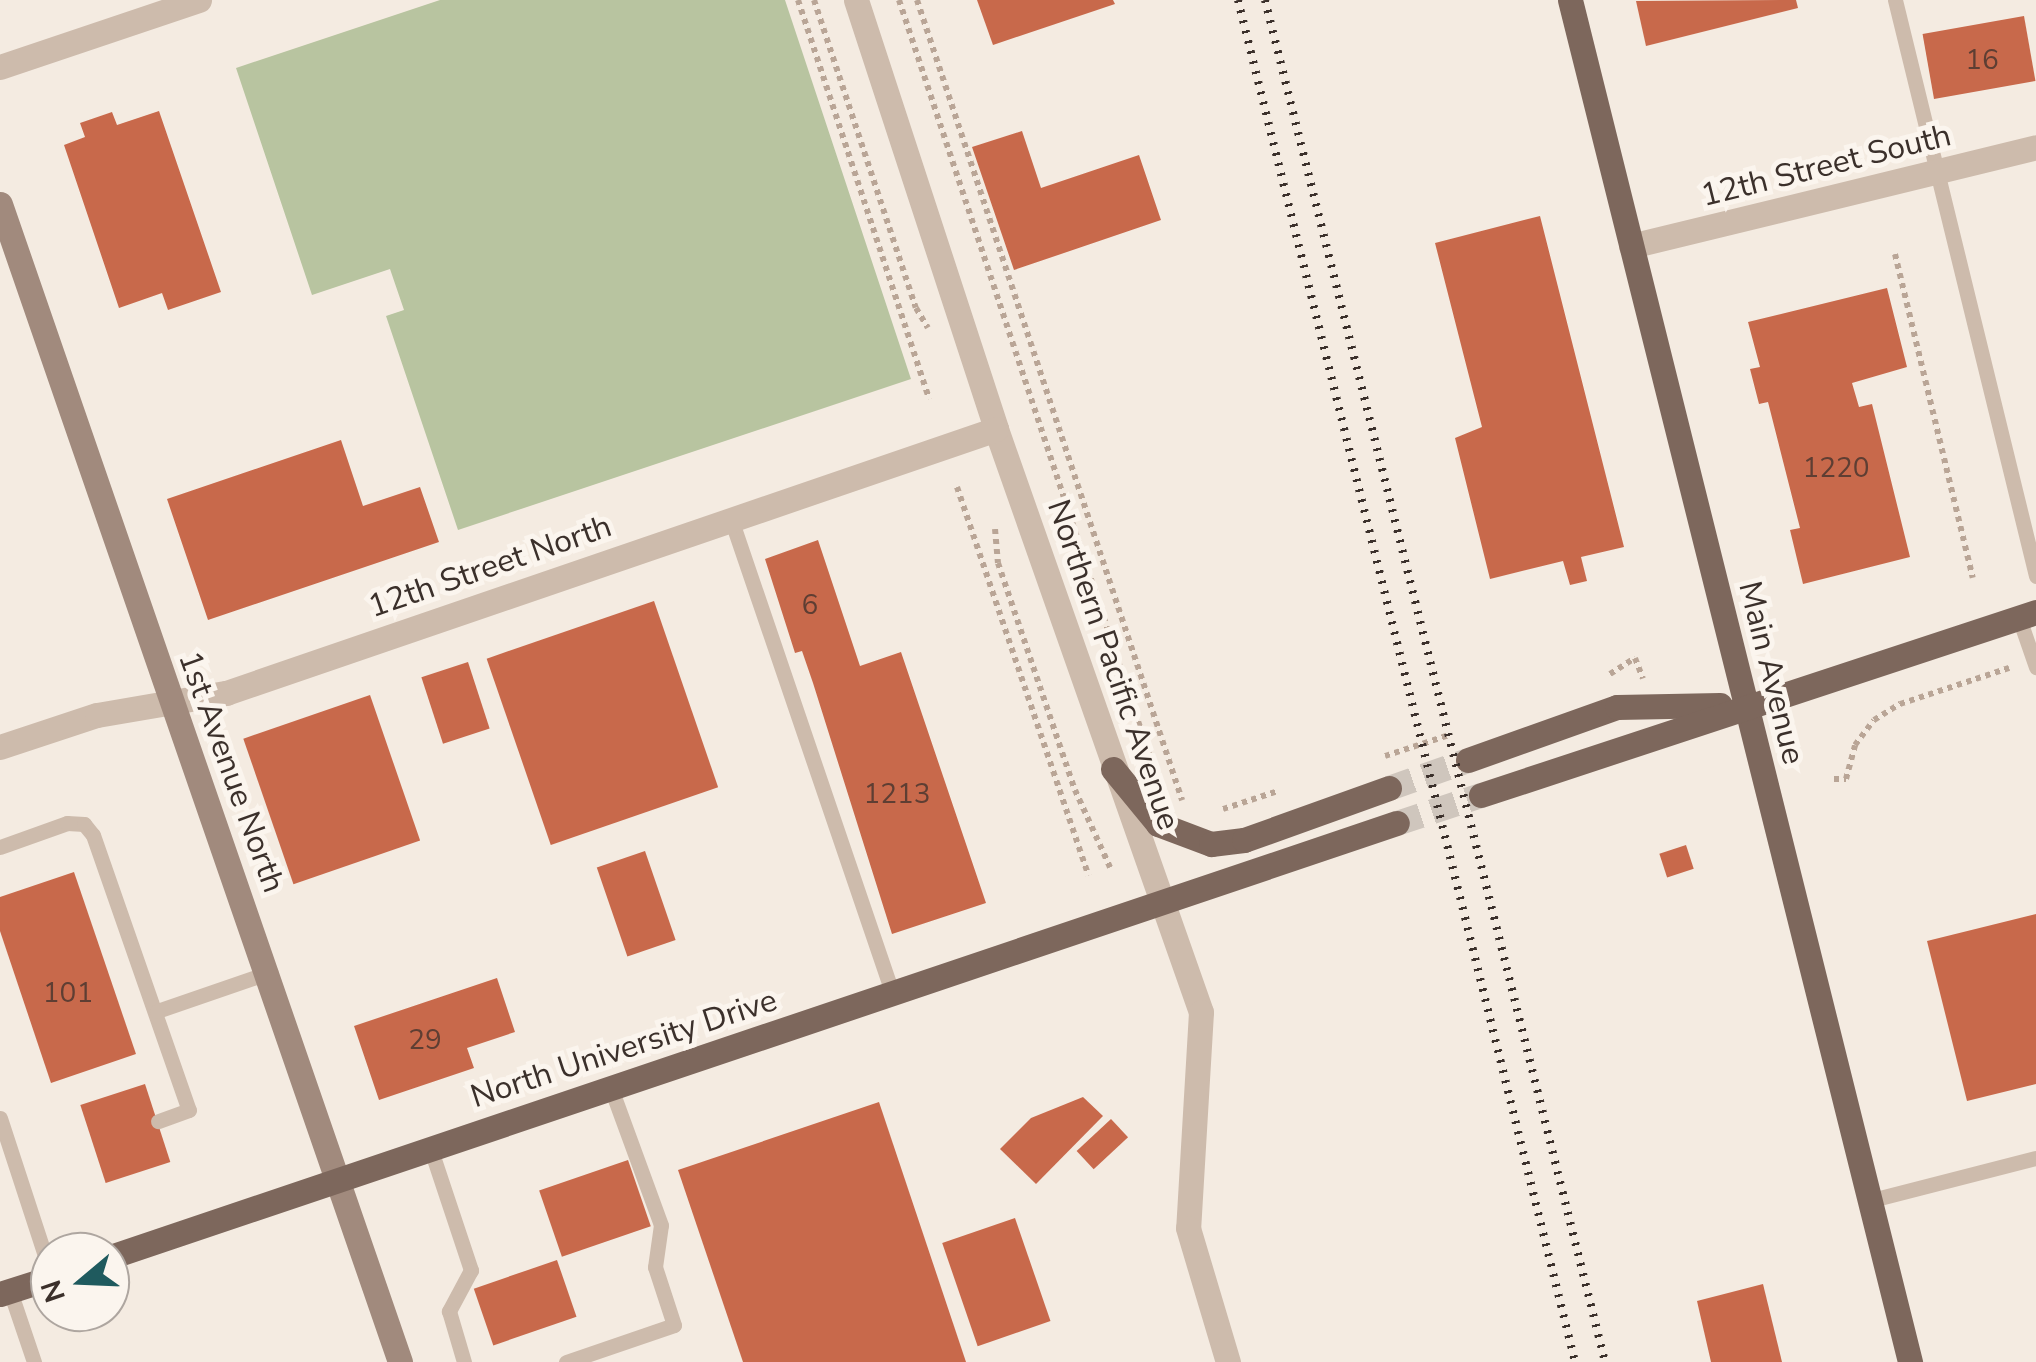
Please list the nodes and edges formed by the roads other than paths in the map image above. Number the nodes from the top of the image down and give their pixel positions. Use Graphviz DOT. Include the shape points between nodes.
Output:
graph roads {
  1 [pos="200,0"];
  2 [pos="856,0"];
  3 [pos="1570,0"];
  4 [pos="1895,0"];
  5 [pos="0,68"];
  6 [pos="2036,146"];
  7 [pos="1937,171"];
  8 [pos="0,204"];
  9 [pos="1631,246"];
  10 [pos="996,428"];
  11 [pos="731,519"];
  12 [pos="2036,576"];
  13 [pos="2028,615"];
  14 [pos="2035,664"];
  15 [pos="170,702"];
  16 [pos="1745,704"];
  17 [pos="0,746"];
  18 [pos="1468,760"];
  19 [pos="1114,769"];
  20 [pos="1389,788"];
  21 [pos="1481,795"];
  22 [pos="1397,823"];
  23 [pos="0,846"];
  24 [pos="1160,907"];
  25 [pos="270,972"];
  26 [pos="893,995"];
  27 [pos="157,1011"];
  28 [pos="611,1088"];
  29 [pos="0,1118"];
  30 [pos="158,1120"];
  31 [pos="430,1147"];
  32 [pos="2036,1158"];
  33 [pos="16,1169"];
  34 [pos="340,1177"];
  35 [pos="0,1181"];
  36 [pos="1868,1201"];
  37 [pos="36,1232"];
  38 [pos="130,1250"];
  39 [pos="30,1282"];
  40 [pos="5,1293"];
  41 [pos="34,1362"];
  42 [pos="400,1362"];
  43 [pos="464,1362"];
  44 [pos="566,1362"];
  45 [pos="1228,1362"];
  46 [pos="1910,1362"];
  1 -- 5 [label="street"];
  2 -- 10 [label="street, Northern Pacific Avenue"];
  3 -- 9 [label="main road, Main Avenue"];
  4 -- 7 [label="lane"];
  6 -- 7 [label="street, 12th Street South"];
  7 -- 9 [label="street, 12th Street South"];
  7 -- 12 [label="lane"];
  8 -- 15 [label="street, 1st Avenue North"];
  9 -- 16 [label="main road, Main Avenue"];
  10 -- 11 [label="street, 12th Street North"];
  10 -- 19 [label="street, Northern Pacific Avenue"];
  11 -- 15 [label="street, 12th Street North" via="226,693"];
  11 -- 26 [label="lane"];
  13 -- 14 [label="lane"];
  13 -- 16 [label="main road"];
  15 -- 17 [label="street, 12th Street North" via="97,715"];
  15 -- 25 [label="street, 1st Avenue North"];
  16 -- 18 [label="main road" via="1617,708"];
  16 -- 21 [label="main road"];
  16 -- 36 [label="main road, Main Avenue"];
  19 -- 20 [label="main road" via="1158,824 1212,844 1244,840"];
  19 -- 24 [label="street, Northern Pacific Avenue"];
  22 -- 24 [label="main road, North University Drive"];
  23 -- 27 [label="lane" via="67,823 84,824"];
  24 -- 26 [label="main road, North University Drive"];
  24 -- 45 [label="street, Northern Pacific Avenue" via="1201,1012 1188,1228"];
  25 -- 27 [label="lane"];
  25 -- 34 [label="street, 1st Avenue North"];
  26 -- 28 [label="main road, North University Drive"];
  27 -- 30 [label="lane" via="188,1110"];
  28 -- 31 [label="main road, North University Drive"];
  28 -- 44 [label="lane" via="660,1225 654,1267 674,1325"];
  29 -- 33 [label="lane"];
  31 -- 34 [label="main road, North University Drive"];
  31 -- 43 [label="lane" via="470,1270 449,1310"];
  32 -- 36 [label="lane"];
  33 -- 35 [label="lane"];
  33 -- 37 [label="lane"];
  34 -- 38 [label="main road, North University Drive"];
  34 -- 42 [label="street, 1st Avenue North"];
  36 -- 46 [label="main road, Main Avenue"];
  39 -- 40 [label="main road"];
  40 -- 41 [label="lane"];
}
